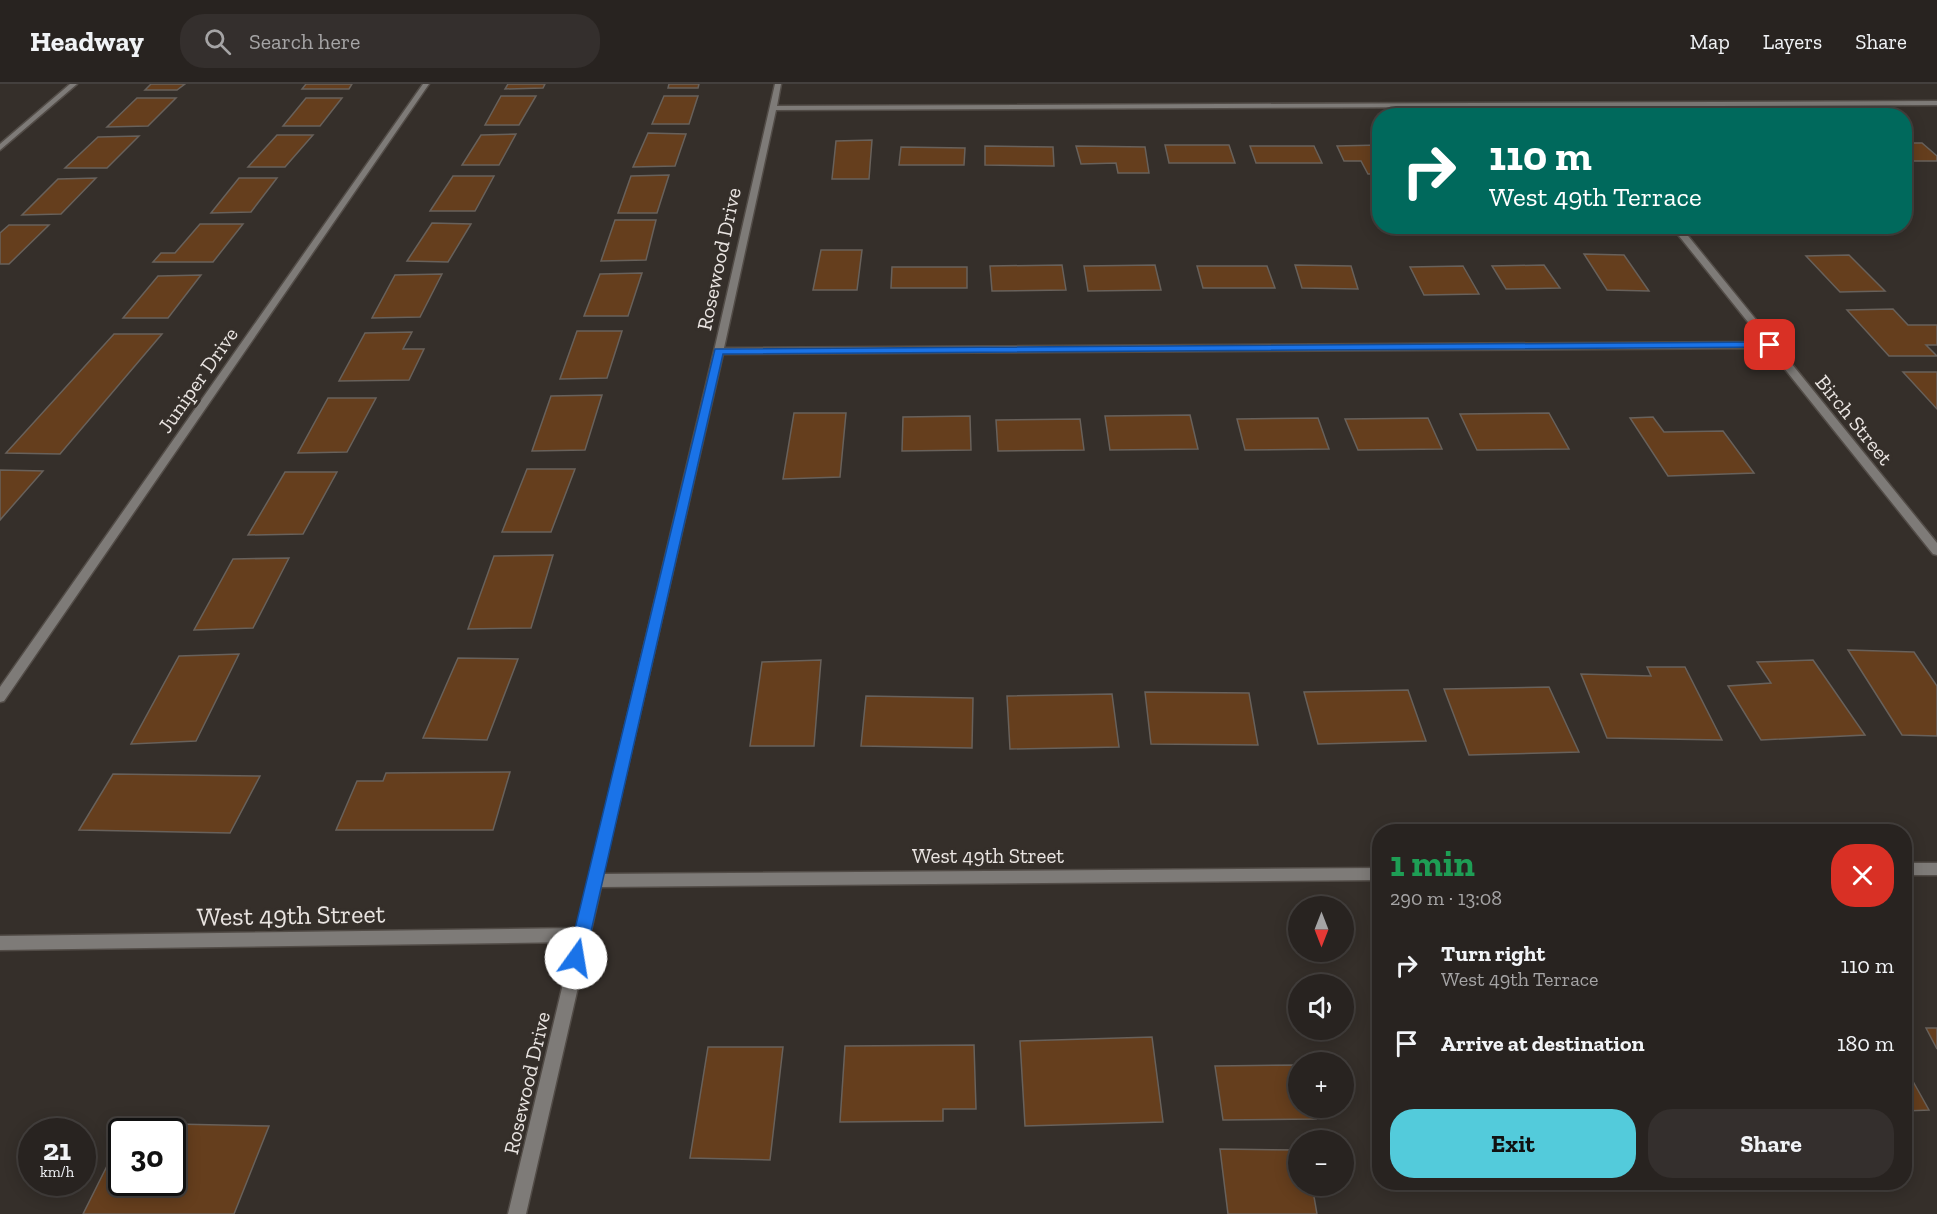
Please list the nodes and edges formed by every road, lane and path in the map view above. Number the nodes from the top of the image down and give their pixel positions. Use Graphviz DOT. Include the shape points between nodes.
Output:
graph roads {
  1 [pos="75,84"];
  2 [pos="426,84"];
  3 [pos="778,84"];
  4 [pos="1937,103"];
  5 [pos="1578,105"];
  6 [pos="772,108"];
  7 [pos="1580,108"];
  8 [pos="0,148"];
  9 [pos="1681,234"];
  10 [pos="1770,345"];
  11 [pos="718,351"];
  12 [pos="1937,551"];
  13 [pos="0,697"];
  14 [pos="1912,869"];
  15 [pos="1937,869"];
  16 [pos="1372,874"];
  17 [pos="596,881"];
  18 [pos="582,935"];
  19 [pos="0,943"];
  20 [pos="517,1214"];
  1 -- 8 [label="street"];
  2 -- 13 [label="street, Juniper Drive"];
  3 -- 6 [label="street, Rosewood Drive"];
  4 -- 5 [label="street"];
  5 -- 6 [label="street"];
  5 -- 7 [label="street"];
  6 -- 11 [label="street, Rosewood Drive"];
  9 -- 10 [label="street, Birch Street"];
  10 -- 11 [label="street"];
  10 -- 12 [label="street, Birch Street"];
  11 -- 17 [label="street, Rosewood Drive"];
  14 -- 15 [label="street"];
  16 -- 17 [label="street, West 49th Street"];
  17 -- 18 [label="street, Rosewood Drive"];
  18 -- 19 [label="street, West 49th Street"];
  18 -- 20 [label="street, Rosewood Drive"];
}
